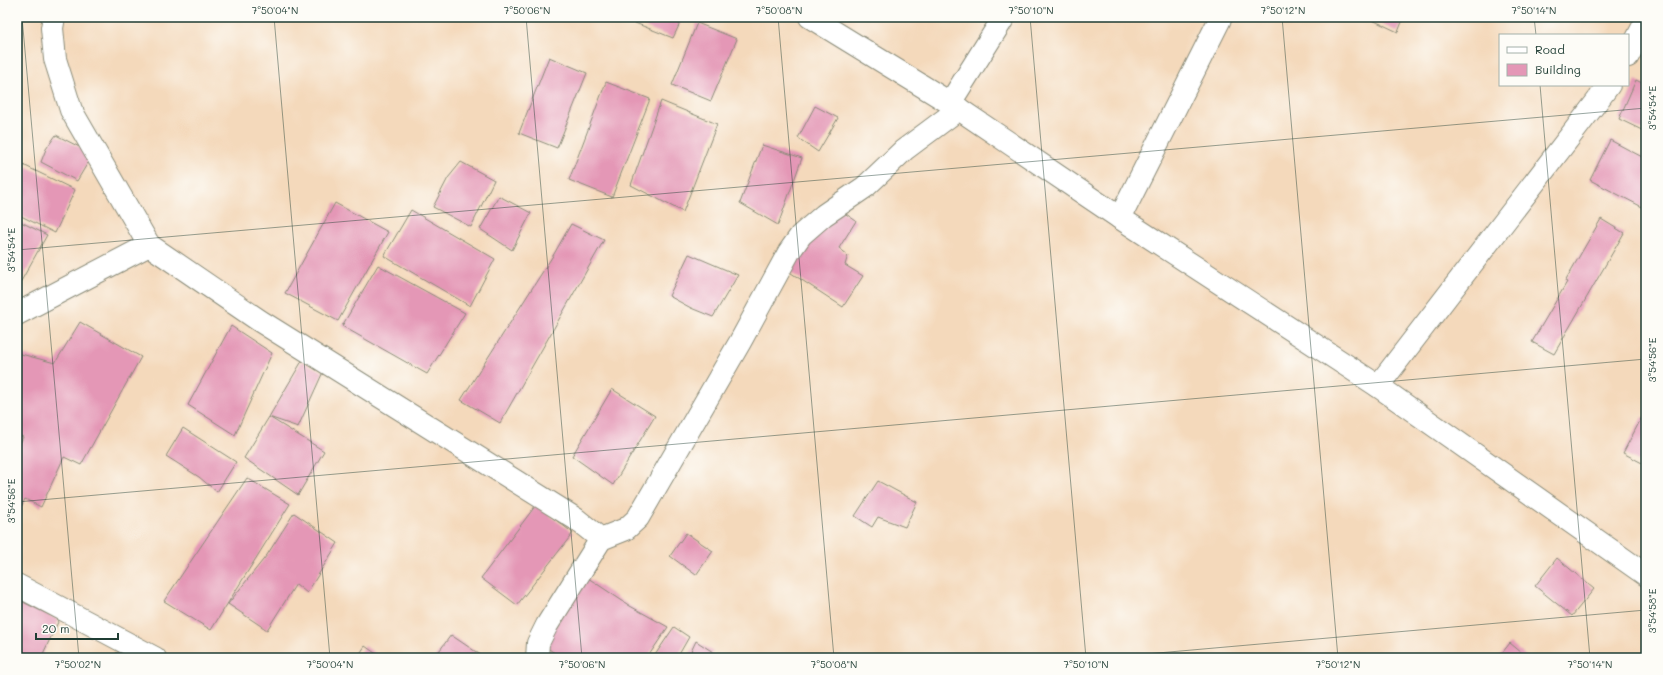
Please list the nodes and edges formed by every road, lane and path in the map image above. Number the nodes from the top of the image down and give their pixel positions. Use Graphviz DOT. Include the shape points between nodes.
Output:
graph roads {
  1 [pos="54,17"];
  2 [pos="810,17"];
  3 [pos="1004,17"];
  4 [pos="1220,17"];
  5 [pos="1646,21"];
  6 [pos="1629,54"];
  7 [pos="1607,86"];
  8 [pos="954,106"];
  9 [pos="1120,218"];
  10 [pos="149,245"];
  11 [pos="17,314"];
  12 [pos="1378,386"];
  13 [pos="601,539"];
  14 [pos="1646,575"];
  15 [pos="17,586"];
  16 [pos="155,658"];
  17 [pos="537,658"];
  1 -- 10 [label="street" via="52,28 55,59 71,110"];
  2 -- 8 [label="street"];
  3 -- 8 [label="street"];
  4 -- 9 [label="street"];
  5 -- 6 [label="street"];
  7 -- 12 [label="street"];
  8 -- 9 [label="street"];
  8 -- 13 [label="street" via="866,188 824,215 801,235 788,252 740,342 638,518 626,529"];
  9 -- 12 [label="street"];
  10 -- 11 [label="street"];
  10 -- 13 [label="street" via="260,321 576,519"];
  12 -- 14 [label="street"];
  13 -- 17 [label="street" via="547,625 538,643"];
  15 -- 16 [label="street"];
}
